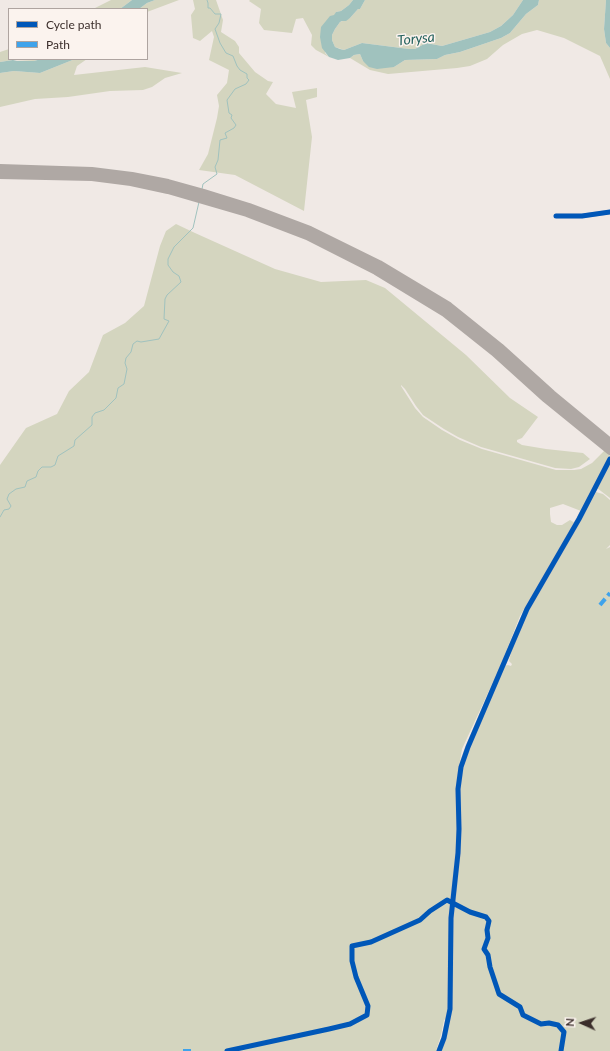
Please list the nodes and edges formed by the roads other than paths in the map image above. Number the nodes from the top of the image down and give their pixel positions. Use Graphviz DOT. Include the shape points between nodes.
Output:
graph roads {
  1 [pos="0,168"];
  2 [pos="0,175"];
  3 [pos="200,196"];
  4 [pos="610,212"];
  5 [pos="556,216"];
  6 [pos="609,447"];
  7 [pos="610,459"];
  8 [pos="439,1051"];
  1 -- 3 [label="highway" via="92,171 132,176 168,183"];
  2 -- 3 [label="highway" via="131,182"];
  3 -- 6 [label="highway" via="307,236 376,270 444,314 494,352 546,399"];
  4 -- 5 [label="street"];
  7 -- 8 [label="street" via="527,609 461,767 458,789 458,853 451,918 450,1009"];
}
